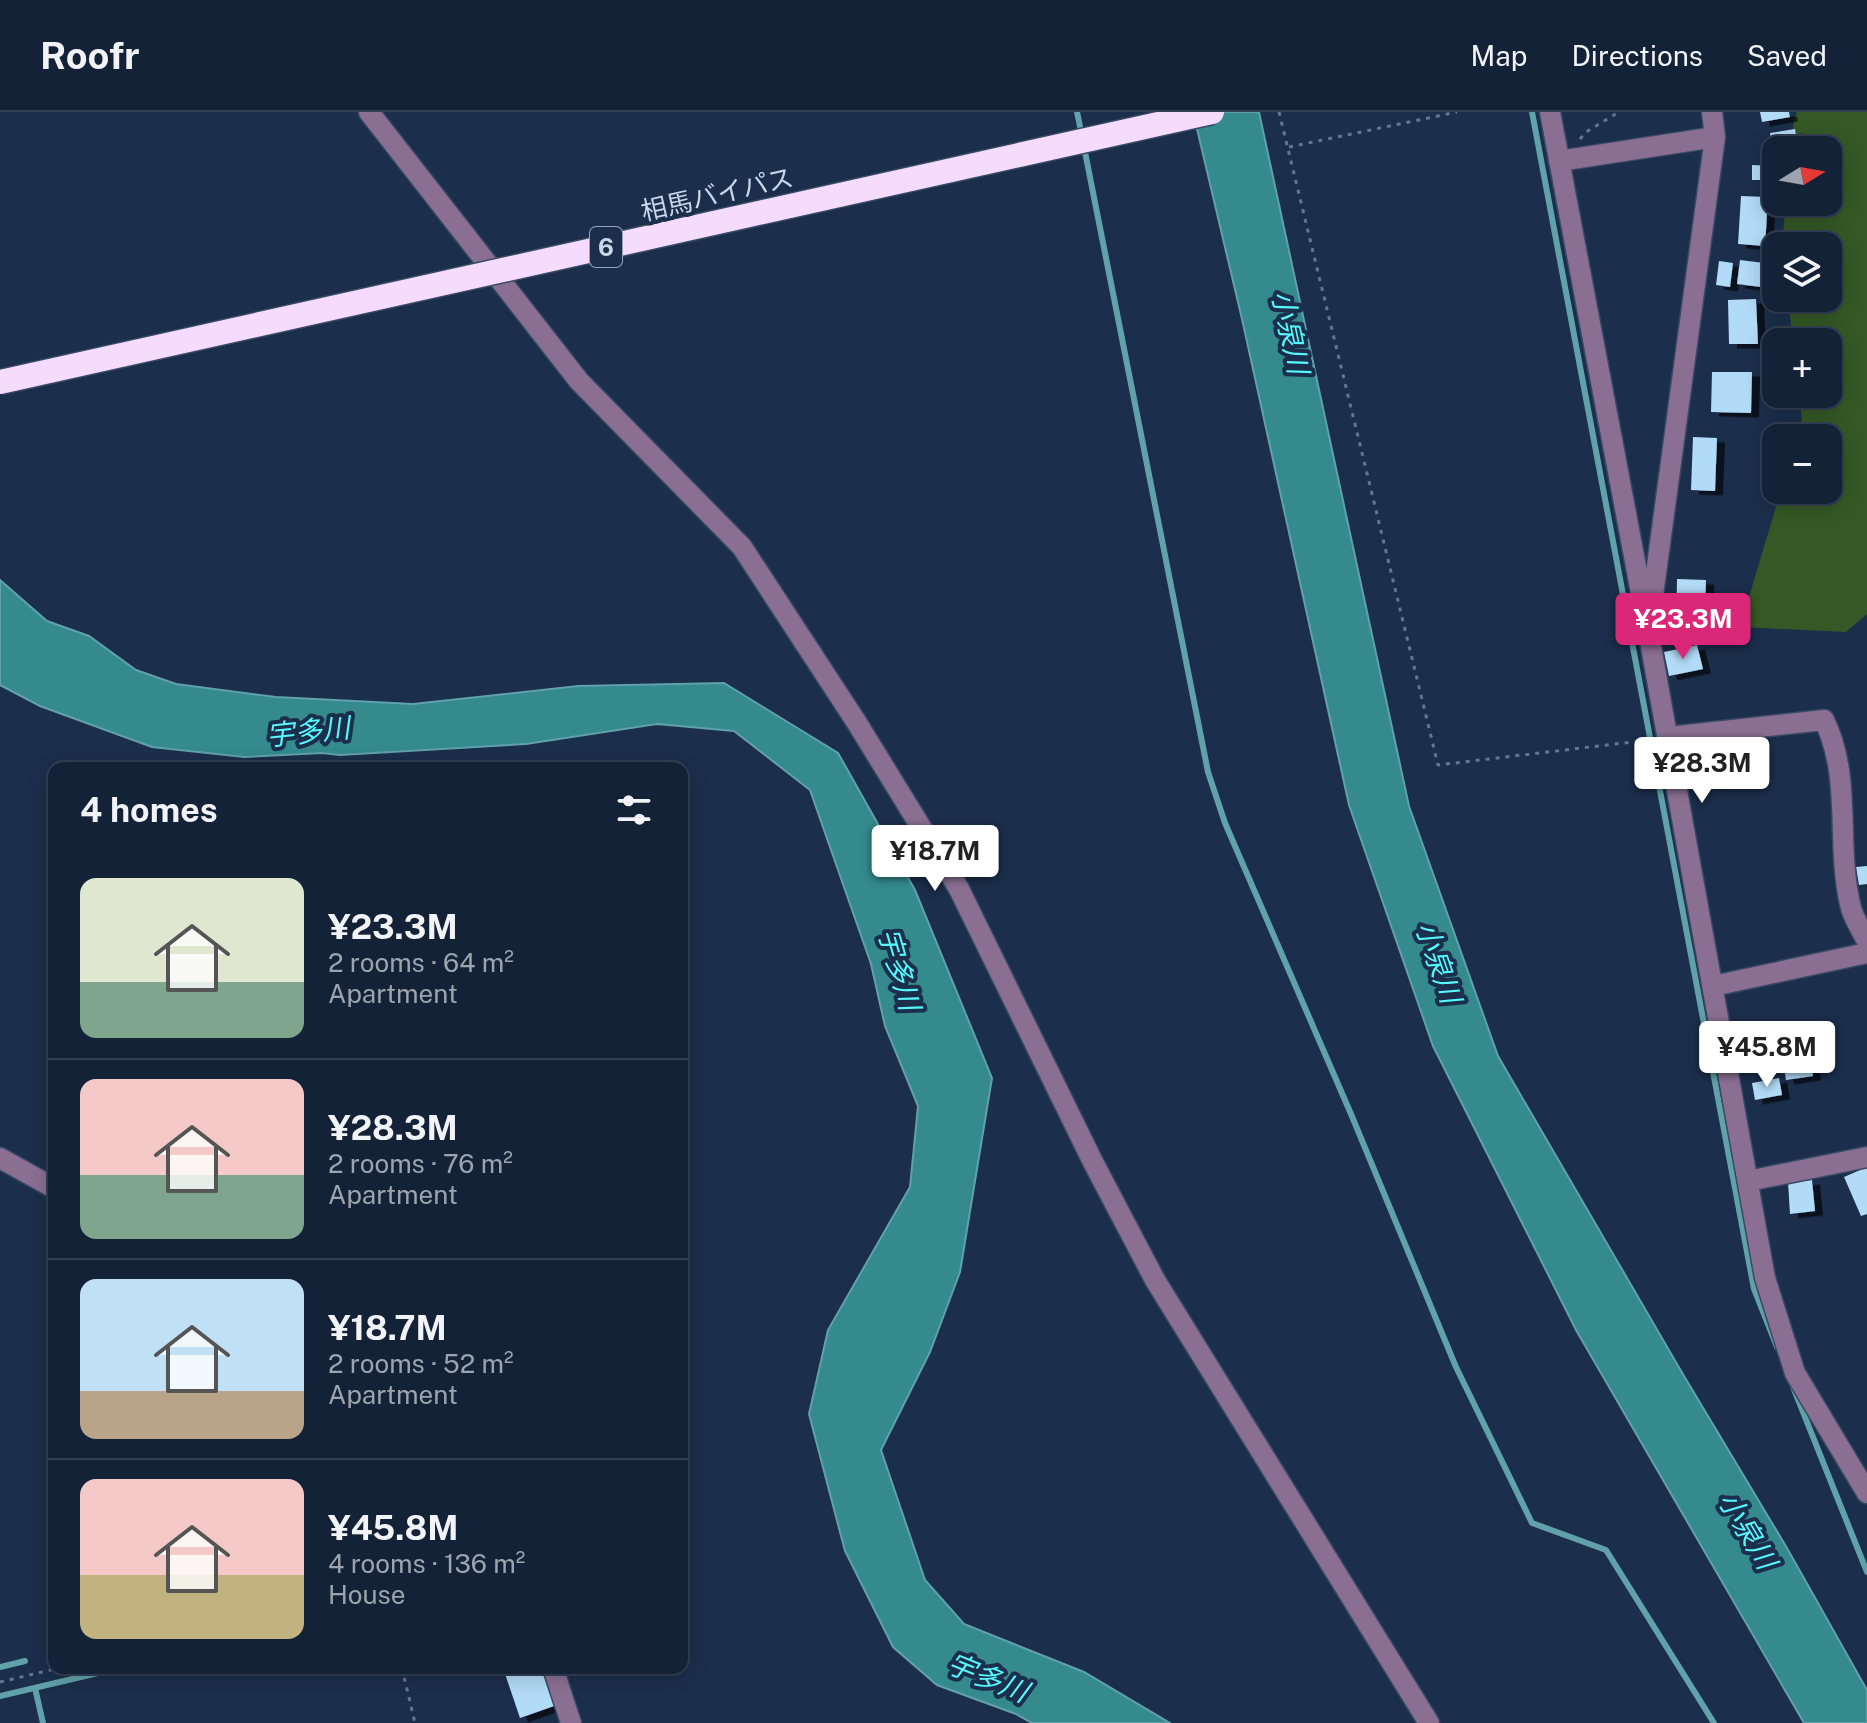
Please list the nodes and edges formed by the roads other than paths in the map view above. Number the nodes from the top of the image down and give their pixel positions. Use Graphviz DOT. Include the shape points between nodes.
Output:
graph roads {
  1 [pos="369,112"];
  2 [pos="1212,112"];
  3 [pos="1550,112"];
  4 [pos="1712,112"];
  5 [pos="1715,137"];
  6 [pos="1559,161"];
  7 [pos="0,382"];
  8 [pos="1648,630"];
  9 [pos="1668,737"];
  10 [pos="1867,941"];
  11 [pos="1867,953"];
  12 [pos="1713,986"];
  13 [pos="1867,1157"];
  14 [pos="0,1158"];
  15 [pos="1748,1181"];
  16 [pos="48,1185"];
  17 [pos="1867,1493"];
  18 [pos="555,1674"];
  19 [pos="571,1723"];
  20 [pos="1429,1723"];
  1 -- 20 [label="street" via="579,381 742,547 959,889 1155,1280"];
  2 -- 7 [label="highway, 相馬バイパス / 6, bridge"];
  3 -- 6 [label="street"];
  4 -- 5 [label="street"];
  5 -- 6 [label="street"];
  5 -- 8 [label="street"];
  6 -- 8 [label="street"];
  8 -- 9 [label="street"];
  9 -- 10 [label="street" via="1824,720 1842,785 1851,909"];
  9 -- 12 [label="street"];
  11 -- 12 [label="street"];
  12 -- 15 [label="street"];
  13 -- 15 [label="street"];
  14 -- 16 [label="street"];
  15 -- 17 [label="street" via="1765,1278 1795,1373"];
  18 -- 19 [label="street"];
}
